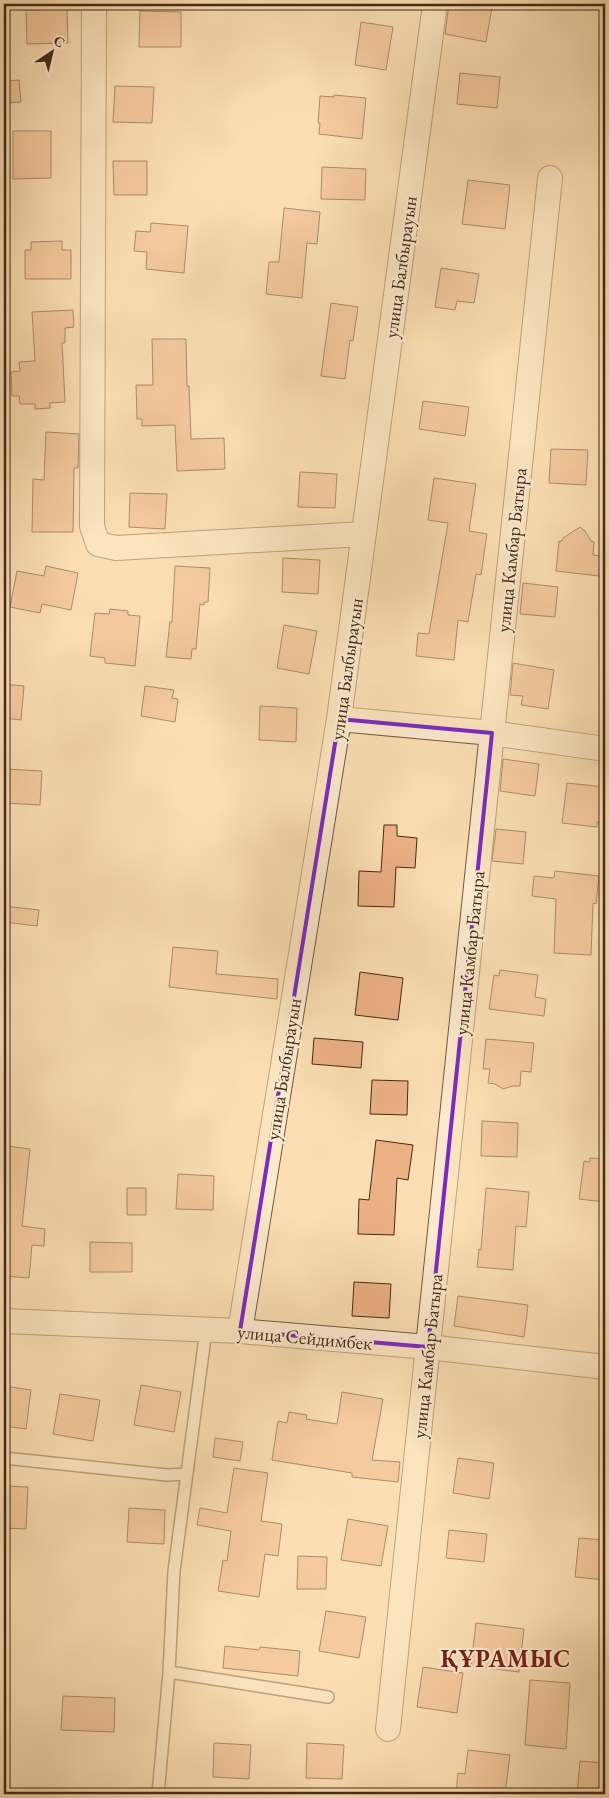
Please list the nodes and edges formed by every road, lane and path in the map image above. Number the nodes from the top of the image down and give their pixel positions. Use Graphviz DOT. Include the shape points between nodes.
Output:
graph roads {
  1 [pos="94,4"];
  2 [pos="435,4"];
  3 [pos="550,178"];
  4 [pos="364,534"];
  5 [pos="339,719"];
  6 [pos="492,733"];
  7 [pos="605,749"];
  8 [pos="4,1320"];
  9 [pos="206,1330"];
  10 [pos="240,1331"];
  11 [pos="428,1347"];
  12 [pos="605,1367"];
  13 [pos="4,1458"];
  14 [pos="187,1474"];
  15 [pos="169,1672"];
  16 [pos="328,1697"];
  17 [pos="388,1729"];
  18 [pos="158,1794"];
  1 -- 4 [label="street" via="92,526 98,544 116,548"];
  2 -- 4 [label="street, улица Балбырауын"];
  3 -- 6 [label="street, улица Камбар Батыра"];
  4 -- 5 [label="street, улица Балбырауын"];
  5 -- 6 [label="street"];
  5 -- 10 [label="street, улица Балбырауын"];
  6 -- 7 [label="street"];
  6 -- 11 [label="street, улица Камбар Батыра"];
  8 -- 9 [label="street, улица Сейдимбек"];
  9 -- 10 [label="street, улица Сейдимбек"];
  9 -- 14 [label="lane"];
  10 -- 11 [label="street, улица Сейдимбек"];
  11 -- 12 [label="street, улица Сейдимбек"];
  11 -- 17 [label="street, улица Камбар Батыра"];
  13 -- 14 [label="lane" via="167,1475"];
  14 -- 15 [label="lane" via="174,1571"];
  15 -- 16 [label="lane"];
  15 -- 18 [label="lane"];
}
